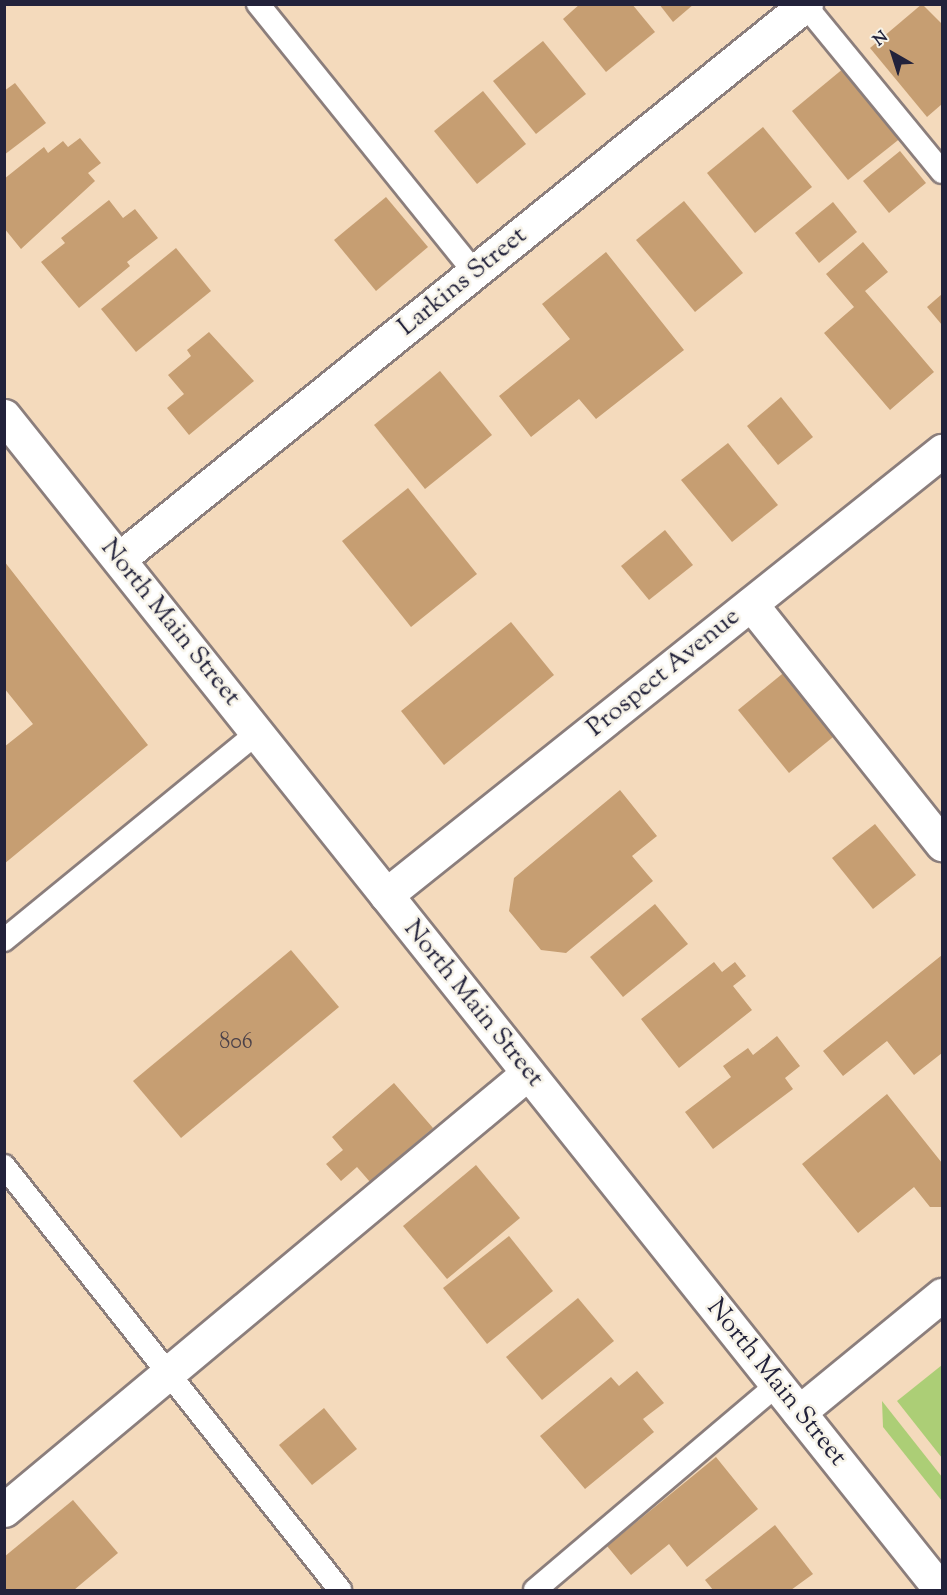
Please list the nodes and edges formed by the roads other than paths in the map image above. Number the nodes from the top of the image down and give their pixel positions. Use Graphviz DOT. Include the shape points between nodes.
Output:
graph roads {
  1 [pos="258,4"];
  2 [pos="806,5"];
  3 [pos="942,172"];
  4 [pos="474,272"];
  5 [pos="4,416"];
  6 [pos="942,451"];
  7 [pos="119,559"];
  8 [pos="751,604"];
  9 [pos="258,733"];
  10 [pos="942,844"];
  11 [pos="386,895"];
  12 [pos="4,940"];
  13 [pos="528,1073"];
  14 [pos="4,1166"];
  15 [pos="942,1294"];
  16 [pos="170,1373"];
  17 [pos="777,1384"];
  18 [pos="799,1412"];
  19 [pos="4,1510"];
  20 [pos="340,1590"];
  21 [pos="535,1590"];
  22 [pos="941,1590"];
  1 -- 4 [label="lane"];
  2 -- 3 [label="lane"];
  2 -- 4 [label="street, Larkins Street"];
  4 -- 7 [label="street, Larkins Street"];
  5 -- 7 [label="street, North Main Street"];
  6 -- 8 [label="street, Prospect Avenue"];
  7 -- 9 [label="street, North Main Street"];
  8 -- 10 [label="street"];
  8 -- 11 [label="street, Prospect Avenue"];
  9 -- 11 [label="street, North Main Street"];
  9 -- 12 [label="lane"];
  11 -- 13 [label="street, North Main Street"];
  13 -- 16 [label="street"];
  13 -- 17 [label="street, North Main Street"];
  14 -- 16 [label="lane"];
  15 -- 18 [label="street"];
  16 -- 19 [label="street"];
  16 -- 20 [label="lane"];
  17 -- 18 [label="street, North Main Street"];
  17 -- 21 [label="lane"];
  18 -- 22 [label="street, North Main Street"];
}
